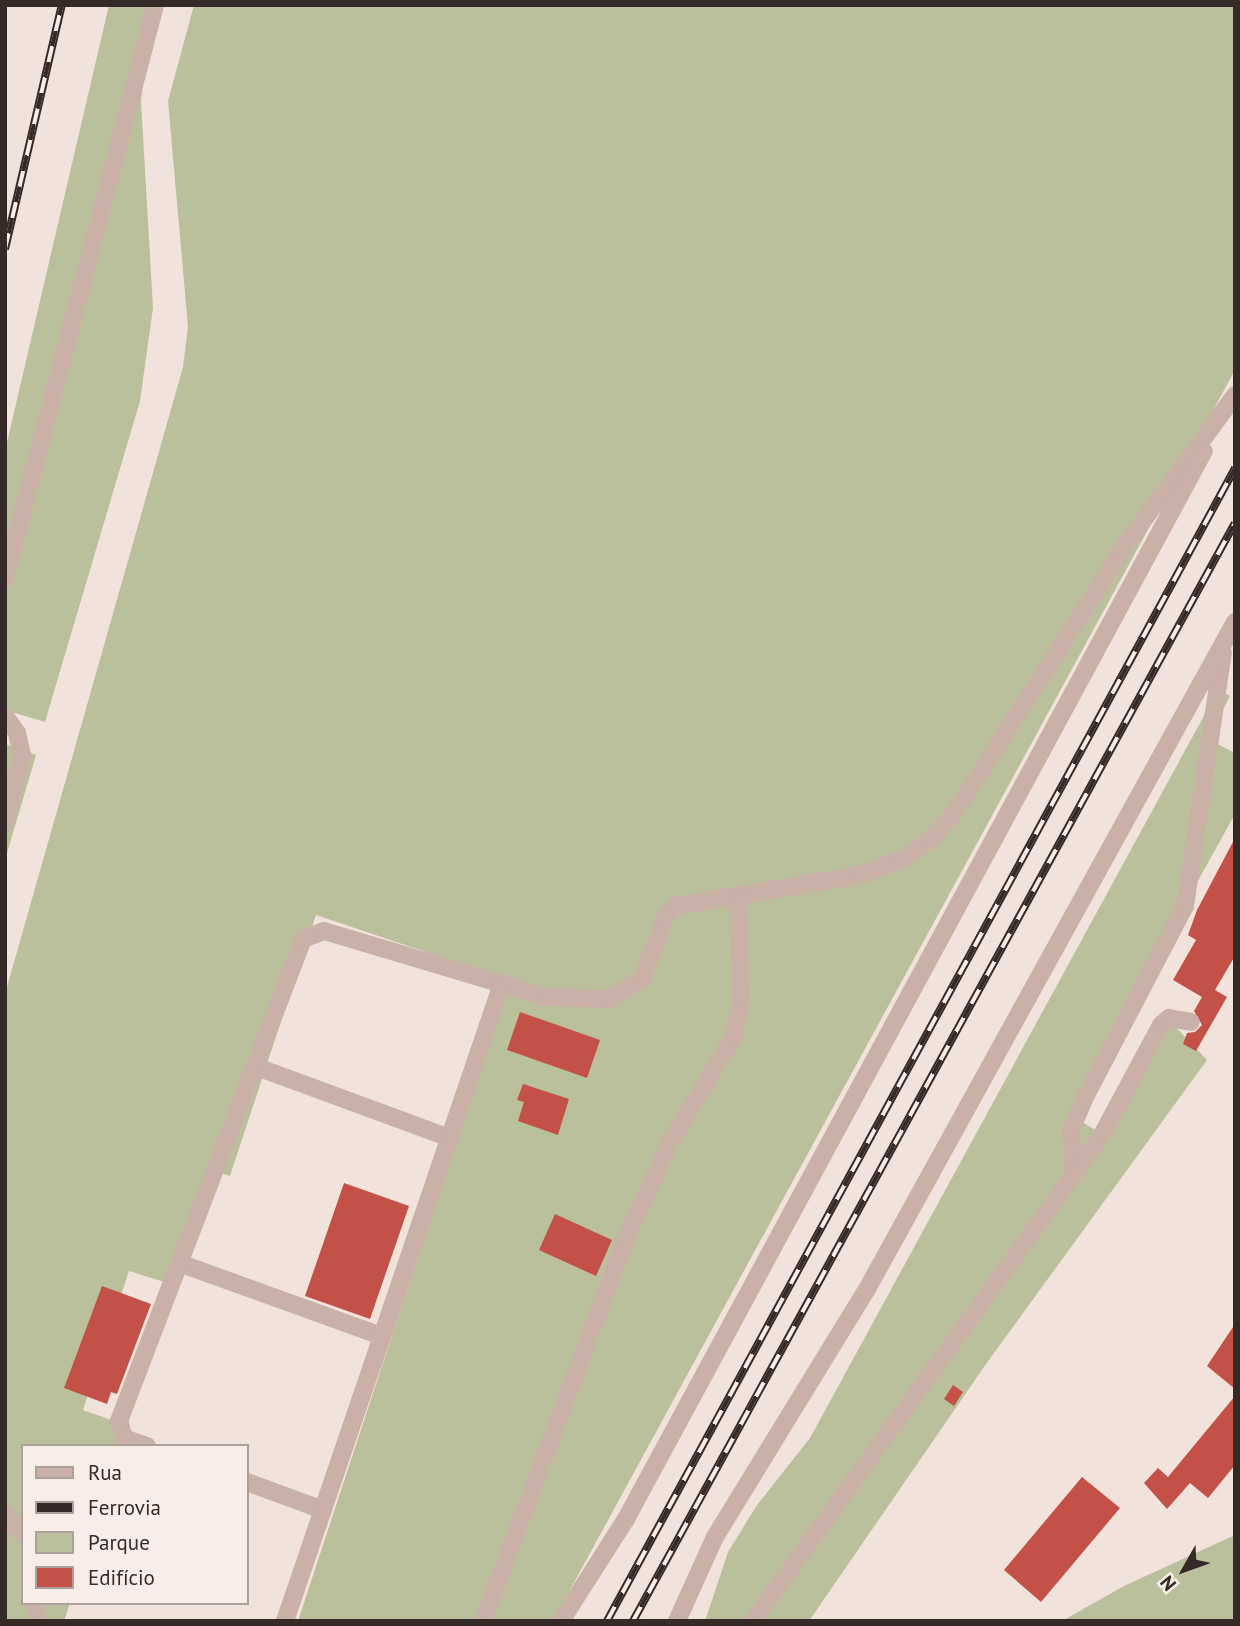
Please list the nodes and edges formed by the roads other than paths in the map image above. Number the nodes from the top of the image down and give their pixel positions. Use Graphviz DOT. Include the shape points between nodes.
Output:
graph roads {
  1 [pos="155,5"];
  2 [pos="1235,395"];
  3 [pos="1205,441"];
  4 [pos="5,579"];
  5 [pos="1235,622"];
  6 [pos="1224,642"];
  7 [pos="5,716"];
  8 [pos="5,823"];
  9 [pos="737,895"];
  10 [pos="502,984"];
  11 [pos="1191,1022"];
  12 [pos="254,1066"];
  13 [pos="450,1138"];
  14 [pos="1073,1172"];
  15 [pos="179,1263"];
  16 [pos="382,1336"];
  17 [pos="141,1444"];
  18 [pos="248,1482"];
  19 [pos="323,1510"];
  20 [pos="5,1514"];
  21 [pos="21,1532"];
  22 [pos="285,1621"];
  23 [pos="483,1621"];
  24 [pos="561,1621"];
  25 [pos="677,1621"];
  26 [pos="753,1621"];
  1 -- 4 [label="street"];
  2 -- 3 [label="street"];
  3 -- 9 [label="street" via="1134,533 957,809 933,837 878,870"];
  3 -- 24 [label="street" via="1196,471 632,1507"];
  5 -- 6 [label="street"];
  6 -- 14 [label="street" via="1185,906 1084,1099 1071,1130"];
  6 -- 25 [label="street" via="866,1291 715,1537"];
  7 -- 8 [label="street" via="18,733 22,755"];
  9 -- 10 [label="street" via="680,904 670,911 647,971 635,986 618,996 564,1000"];
  9 -- 23 [label="street" via="741,996 734,1036 669,1144 626,1238"];
  10 -- 12 [label="street" via="312,932 300,943"];
  10 -- 13 [label="street"];
  11 -- 14 [label="street" via="1168,1018 1161,1025 1102,1135"];
  12 -- 13 [label="street"];
  12 -- 15 [label="street"];
  13 -- 16 [label="street"];
  14 -- 26 [label="street"];
  15 -- 16 [label="street"];
  15 -- 17 [label="street" via="119,1421 124,1438"];
  16 -- 19 [label="street"];
  18 -- 19 [label="street"];
  19 -- 22 [label="street"];
  20 -- 21 [label="street"];
}
